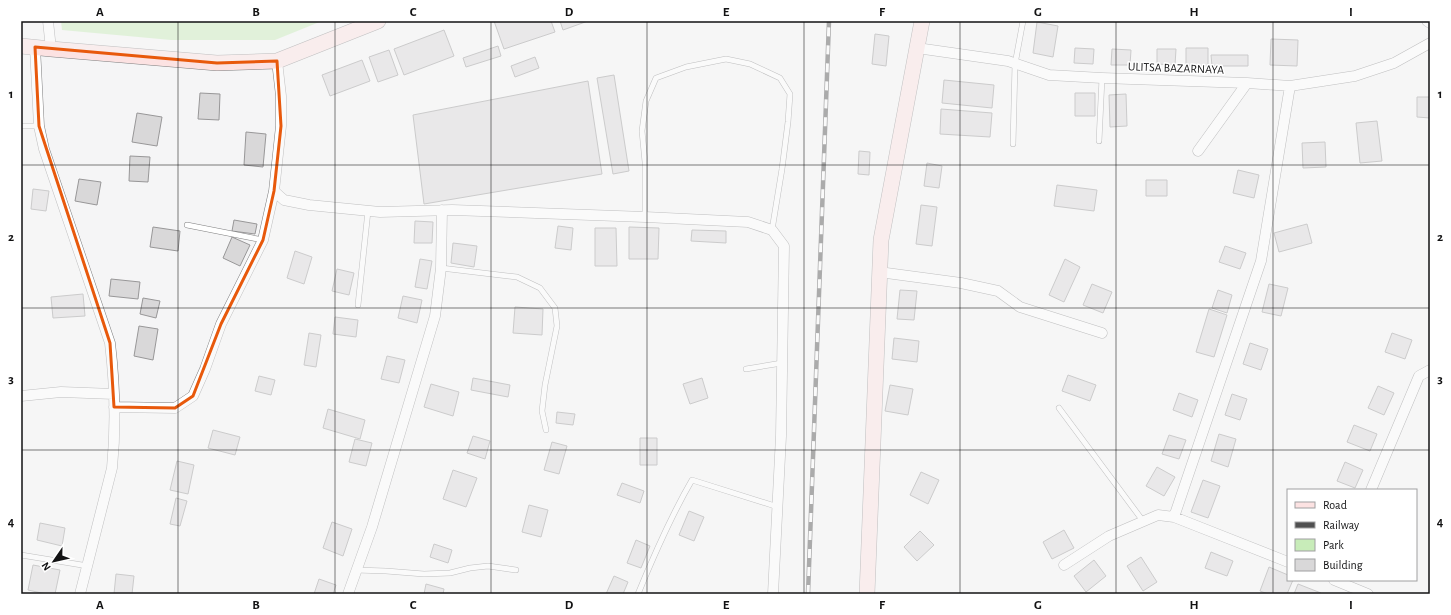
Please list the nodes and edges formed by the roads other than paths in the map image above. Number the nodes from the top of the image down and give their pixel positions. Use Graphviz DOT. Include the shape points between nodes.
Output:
graph roads {
  1 [pos="48,21"];
  2 [pos="378,21"];
  3 [pos="922,21"];
  4 [pos="1023,21"];
  5 [pos="1427,21"];
  6 [pos="1430,23"];
  7 [pos="1430,43"];
  8 [pos="28,47"];
  9 [pos="916,48"];
  10 [pos="51,50"];
  11 [pos="277,61"];
  12 [pos="1015,64"];
  13 [pos="1102,78"];
  14 [pos="1247,83"];
  15 [pos="1290,86"];
  16 [pos="21,126"];
  17 [pos="39,126"];
  18 [pos="1099,141"];
  19 [pos="1013,144"];
  20 [pos="1198,151"];
  21 [pos="274,191"];
  22 [pos="442,210"];
  23 [pos="368,211"];
  24 [pos="646,217"];
  25 [pos="187,226"];
  26 [pos="772,230"];
  27 [pos="263,240"];
  28 [pos="441,268"];
  29 [pos="879,272"];
  30 [pos="358,305"];
  31 [pos="1102,333"];
  32 [pos="782,362"];
  33 [pos="746,370"];
  34 [pos="1430,370"];
  35 [pos="114,394"];
  36 [pos="21,396"];
  37 [pos="114,407"];
  38 [pos="1059,408"];
  39 [pos="546,430"];
  40 [pos="1371,489"];
  41 [pos="778,507"];
  42 [pos="1174,517"];
  43 [pos="1143,522"];
  44 [pos="21,555"];
  45 [pos="1287,562"];
  46 [pos="1064,565"];
  47 [pos="88,566"];
  48 [pos="356,570"];
  49 [pos="516,570"];
  50 [pos="1336,581"];
  51 [pos="80,594"];
  52 [pos="348,594"];
  53 [pos="638,594"];
  54 [pos="774,594"];
  55 [pos="867,594"];
  56 [pos="1368,594"];
  1 -- 10 [label="street"];
  2 -- 11 [label="street"];
  3 -- 9 [label="street"];
  4 -- 12 [label="lane"];
  5 -- 6 [label="street"];
  7 -- 15 [label="street, ULITSA BAZARNAYA" via="1394,63 1355,76"];
  8 -- 10 [label="street"];
  8 -- 17 [label="street"];
  9 -- 12 [label="street, ULITSA BAZARNAYA"];
  9 -- 29 [label="street" via="880,240"];
  10 -- 11 [label="street" via="217,63"];
  11 -- 21 [label="street" via="281,126"];
  12 -- 13 [label="street, ULITSA BAZARNAYA" via="1049,75"];
  12 -- 19 [label="lane"];
  13 -- 14 [label="street, ULITSA BAZARNAYA"];
  13 -- 18 [label="lane"];
  14 -- 15 [label="street, ULITSA BAZARNAYA"];
  14 -- 20 [label="street"];
  15 -- 42 [label="street" via="1261,261"];
  16 -- 17 [label="lane"];
  17 -- 35 [label="street" via="44,148 110,343"];
  21 -- 23 [label="street" via="284,200"];
  21 -- 27 [label="street"];
  22 -- 23 [label="street"];
  22 -- 24 [label="street"];
  22 -- 28 [label="street"];
  23 -- 30 [label="lane"];
  24 -- 26 [label="street" via="748,222"];
  24 -- 26 [label="lane" via="642,131 646,101 656,78 686,67 726,59 750,64 780,78 790,94"];
  25 -- 27 [label="lane"];
  26 -- 32 [label="street" via="784,246"];
  27 -- 37 [label="street" via="221,324 193,396 175,408"];
  28 -- 39 [label="lane" via="518,277 540,288 555,308 557,326 542,411"];
  28 -- 48 [label="street" via="435,316 372,527"];
  29 -- 31 [label="street" via="961,283 998,291 1020,308"];
  29 -- 55 [label="street"];
  32 -- 33 [label="lane"];
  32 -- 41 [label="street"];
  34 -- 40 [label="street" via="1419,376"];
  35 -- 36 [label="street" via="61,392"];
  35 -- 37 [label="street"];
  37 -- 47 [label="street" via="112,468"];
  38 -- 43 [label="lane"];
  41 -- 53 [label="lane" via="692,480 654,555"];
  41 -- 54 [label="street"];
  42 -- 43 [label="street" via="1158,515"];
  42 -- 45 [label="street"];
  43 -- 46 [label="street" via="1109,536"];
  44 -- 47 [label="lane"];
  47 -- 51 [label="street"];
  48 -- 49 [label="lane" via="424,574 450,573 488,566"];
  48 -- 52 [label="street"];
  50 -- 56 [label="street"];
}
